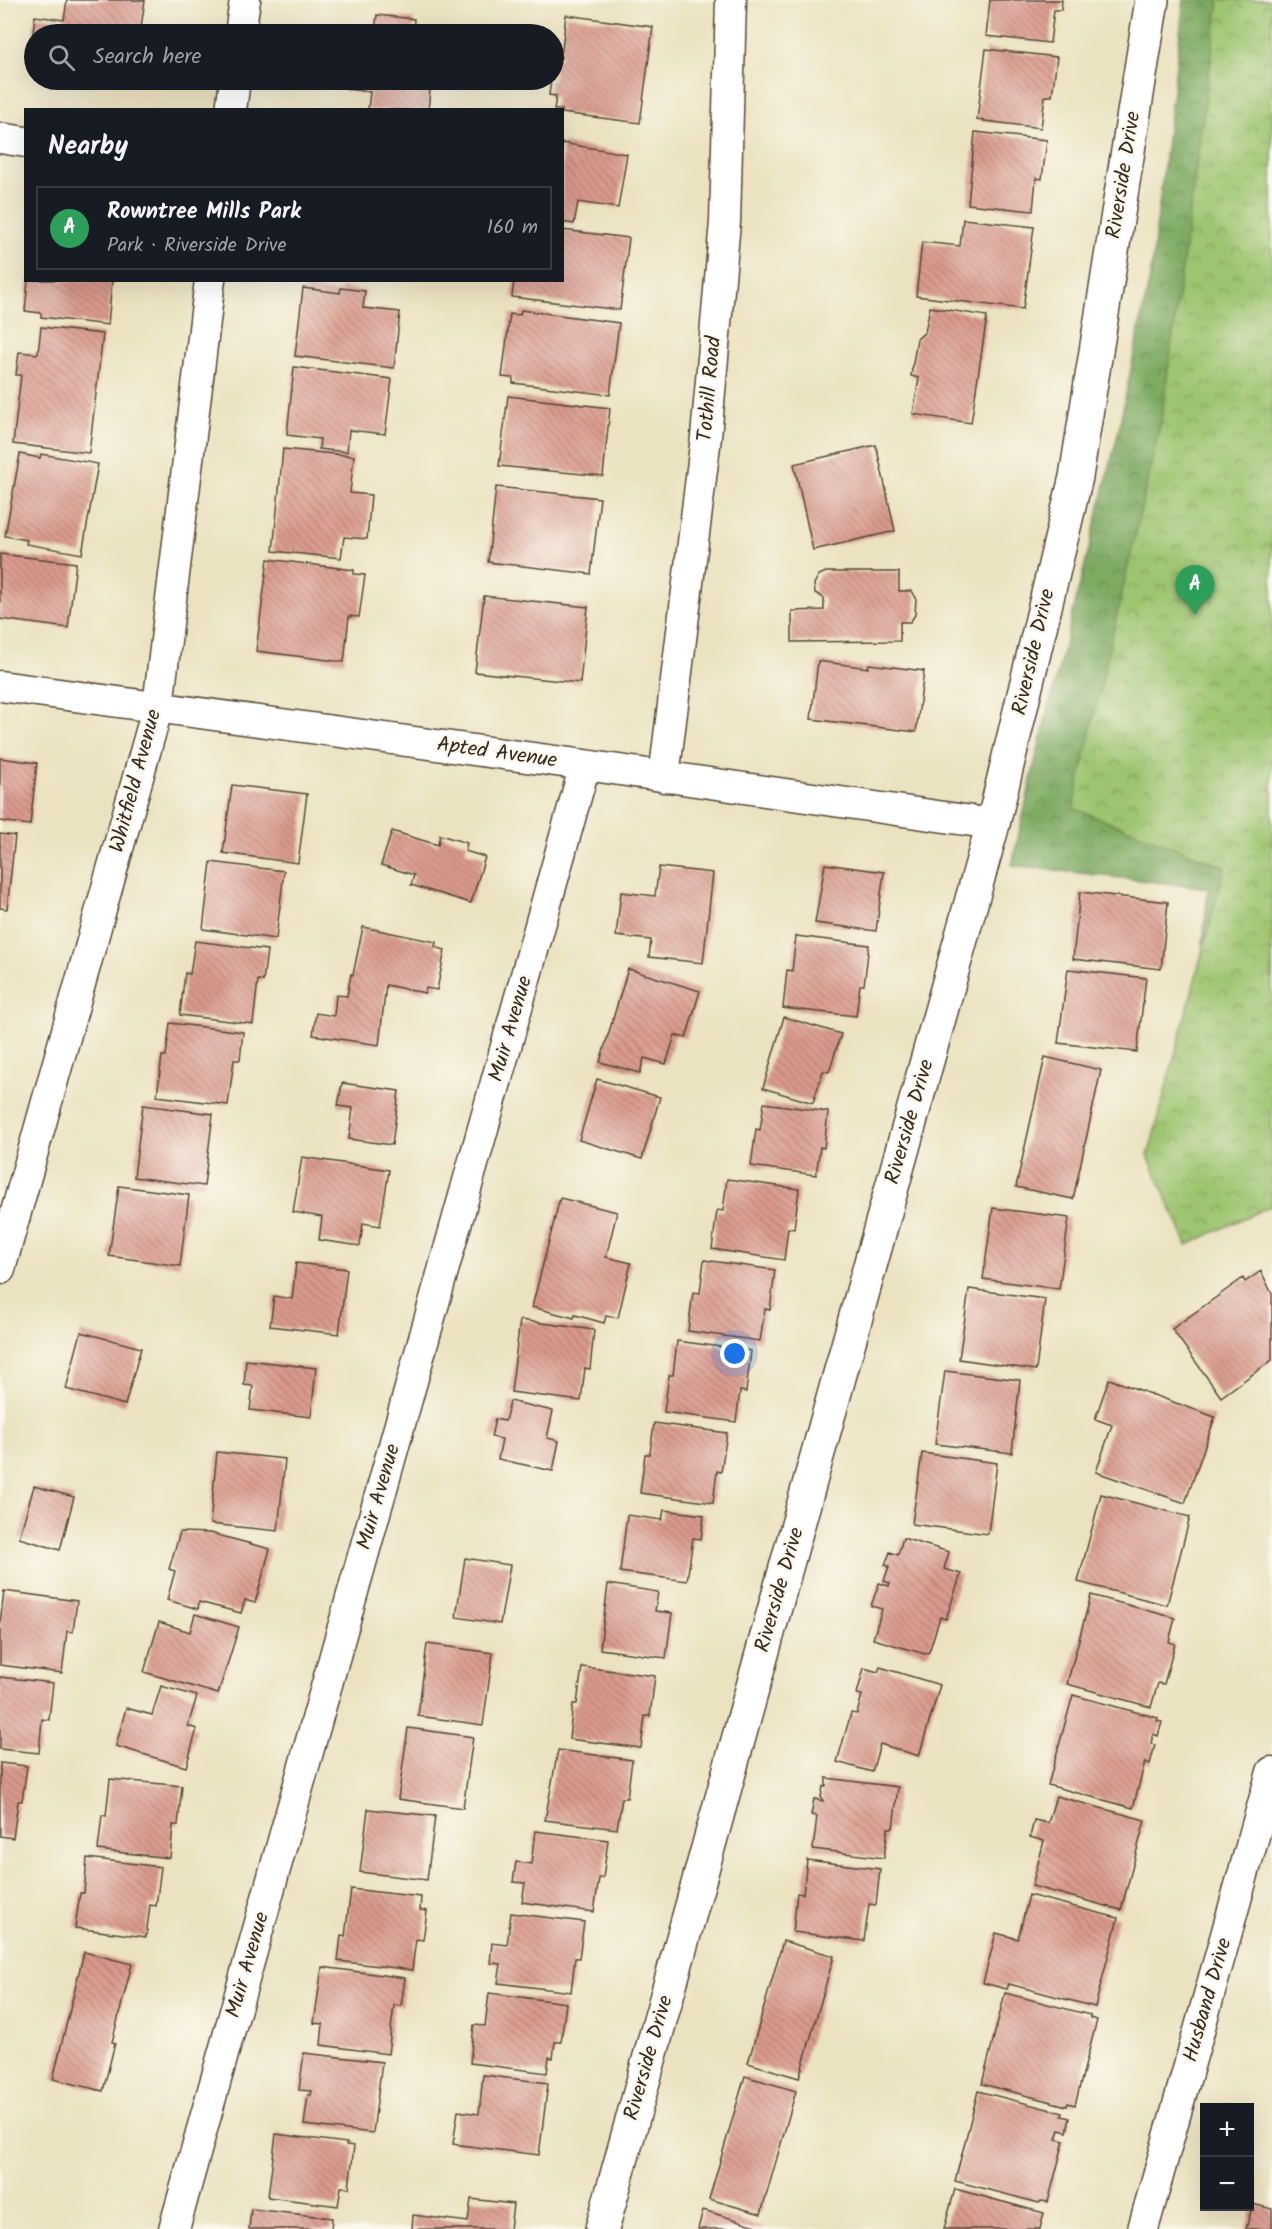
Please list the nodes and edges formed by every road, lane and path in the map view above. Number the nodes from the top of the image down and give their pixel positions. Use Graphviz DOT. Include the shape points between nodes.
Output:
graph roads {
  1 [pos="245,0"];
  2 [pos="731,0"];
  3 [pos="1152,0"];
  4 [pos="241,24"];
  5 [pos="234,90"];
  6 [pos="231,108"];
  7 [pos="0,138"];
  8 [pos="24,142"];
  9 [pos="210,282"];
  10 [pos="0,686"];
  11 [pos="158,706"];
  12 [pos="585,765"];
  13 [pos="664,777"];
  14 [pos="993,824"];
  15 [pos="0,1269"];
  16 [pos="1272,1772"];
  17 [pos="174,2229"];
  18 [pos="602,2229"];
  19 [pos="1143,2229"];
  1 -- 4 [label="street"];
  2 -- 13 [label="street, Tothill Road" via="725,222 706,437"];
  3 -- 14 [label="street, Riverside Drive" via="1076,477"];
  5 -- 6 [label="street"];
  7 -- 8 [label="street"];
  9 -- 11 [label="street, Whitfield Avenue"];
  10 -- 11 [label="street, Apted Avenue"];
  11 -- 12 [label="street, Apted Avenue"];
  11 -- 15 [label="street, Whitfield Avenue"];
  12 -- 13 [label="street, Apted Avenue"];
  12 -- 17 [label="street, Muir Avenue"];
  13 -- 14 [label="street, Apted Avenue"];
  14 -- 18 [label="street, Riverside Drive"];
  16 -- 19 [label="street, Husband Drive"];
}
